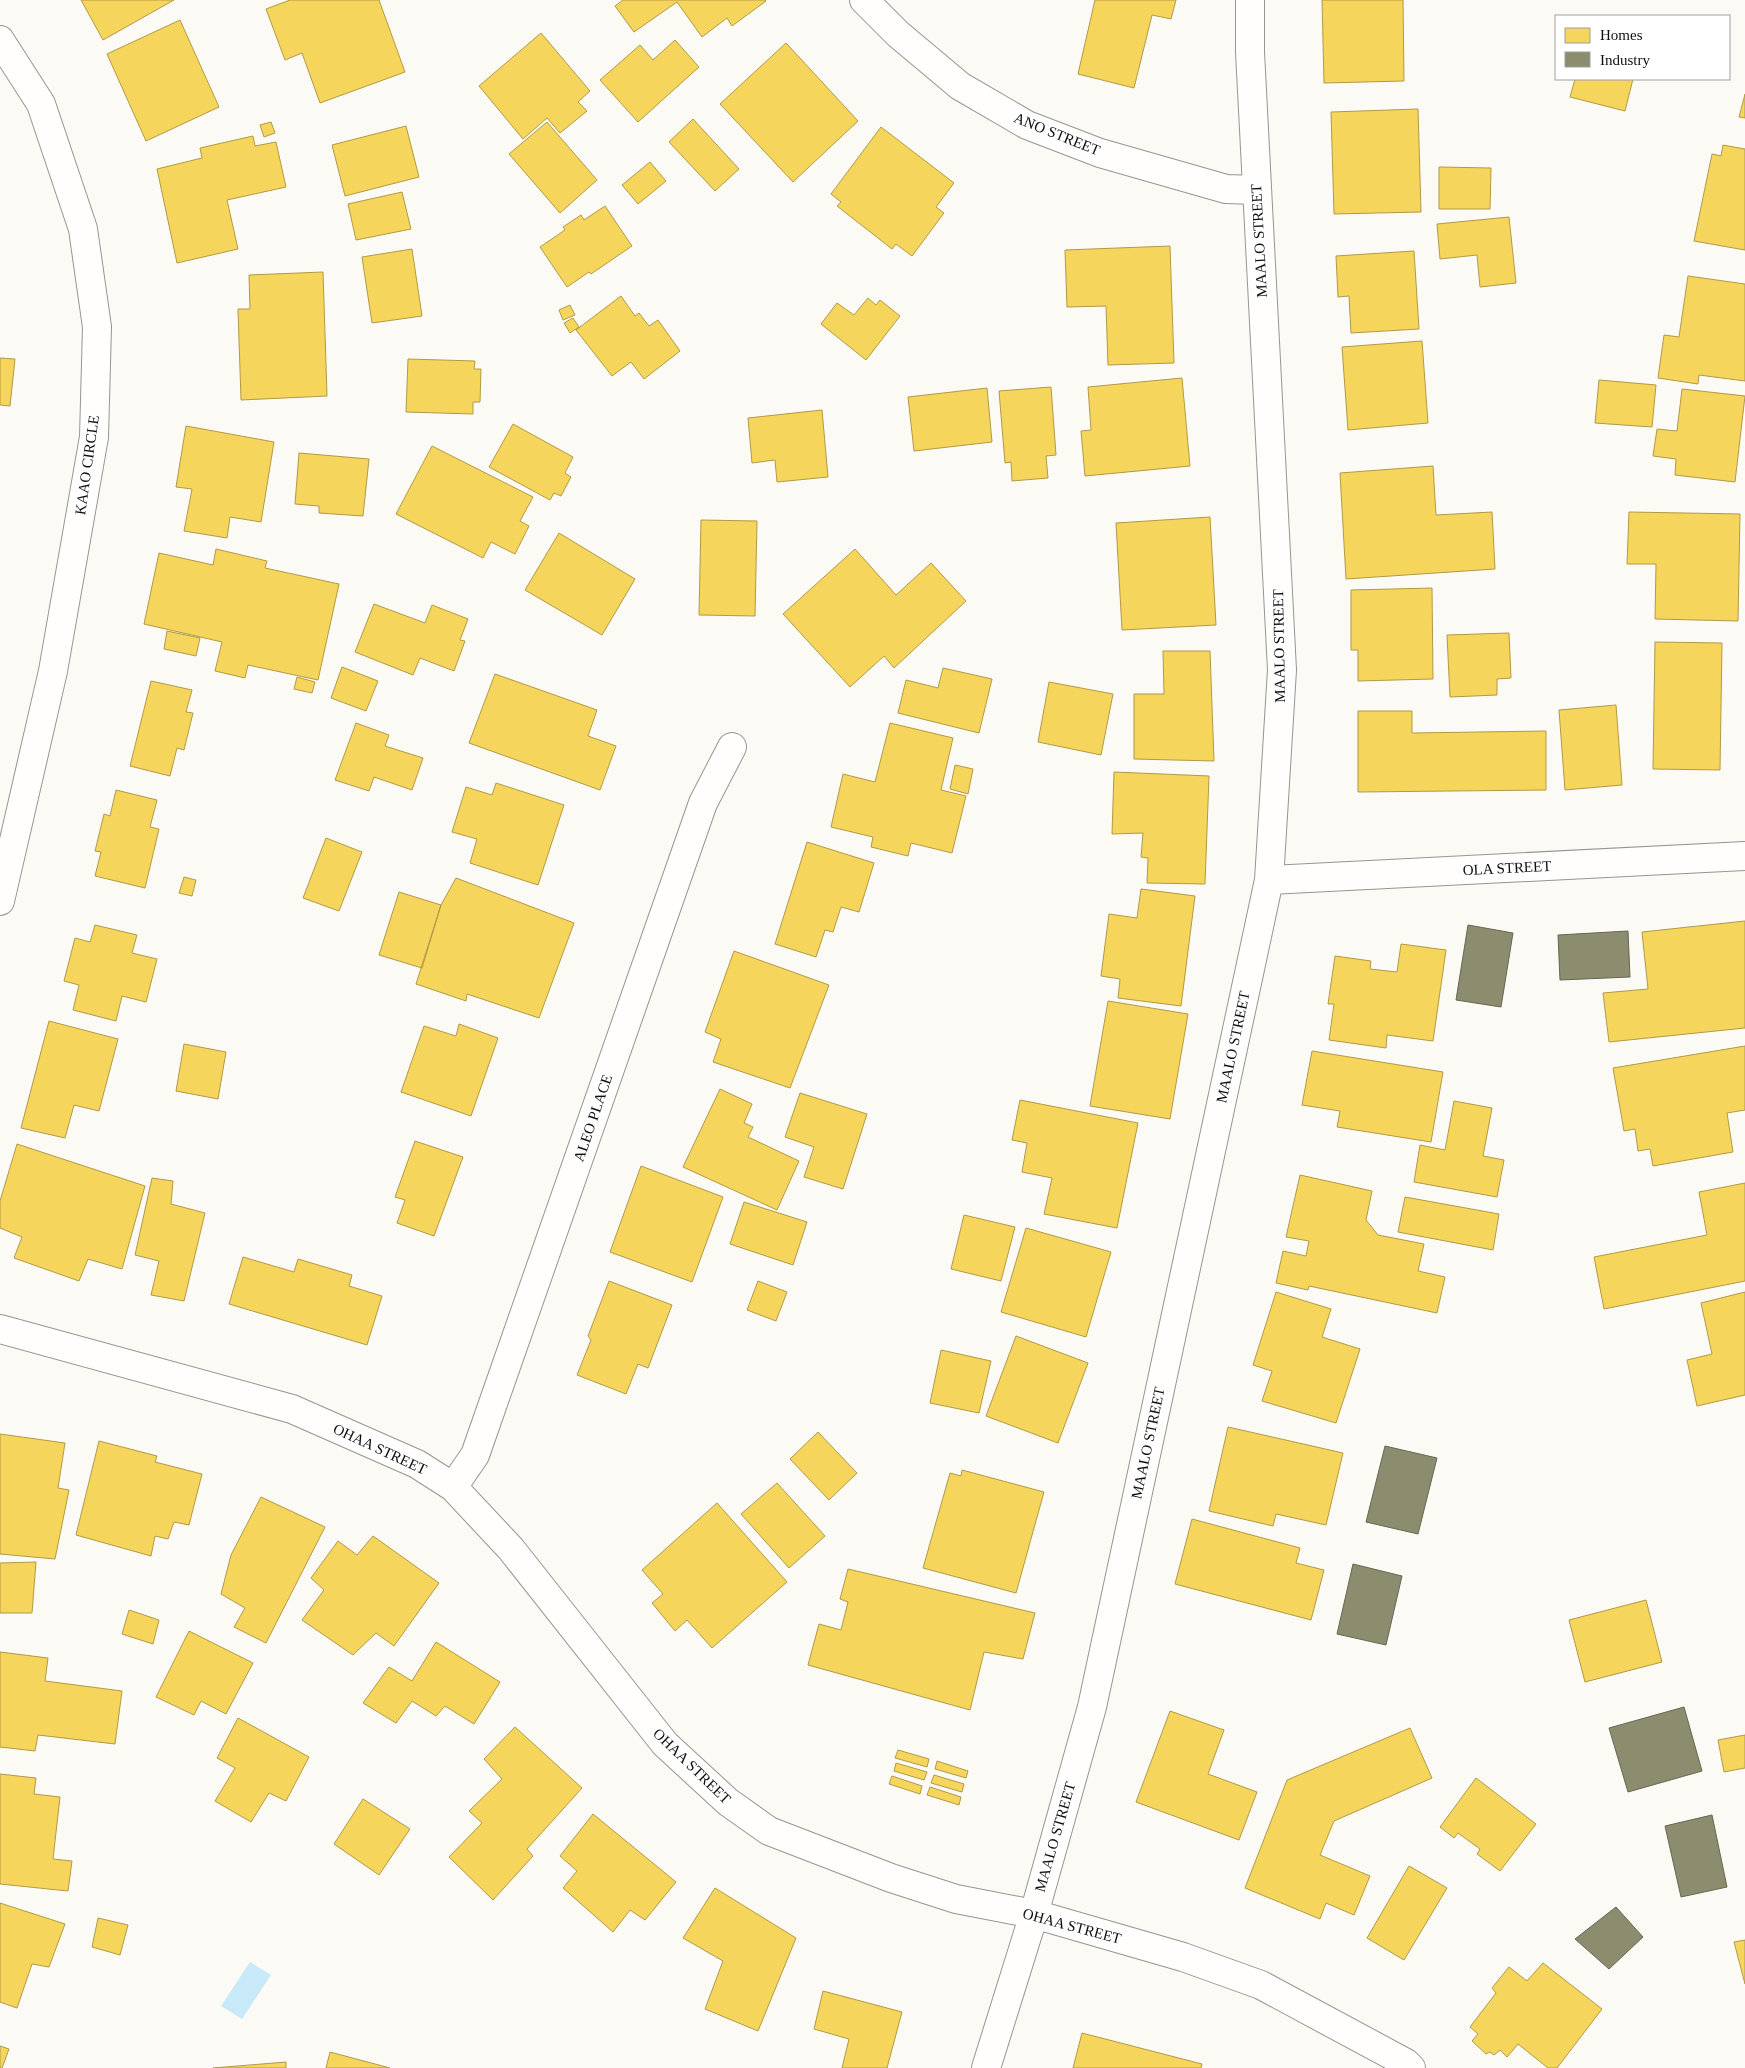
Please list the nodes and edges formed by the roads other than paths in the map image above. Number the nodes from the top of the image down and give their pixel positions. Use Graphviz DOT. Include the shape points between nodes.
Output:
graph roads {
  1 [pos="864,0"];
  2 [pos="1250,0"];
  3 [pos="0,40"];
  4 [pos="1256,190"];
  5 [pos="732,747"];
  6 [pos="1745,856"];
  7 [pos="1269,880"];
  8 [pos="0,900"];
  9 [pos="0,1329"];
  10 [pos="454,1488"];
  11 [pos="1034,1914"];
  12 [pos="986,2068"];
  13 [pos="1411,2068"];
  1 -- 4 [label="street, ANO STREET" via="898,34 960,86 1027,125 1100,153 1226,189"];
  2 -- 4 [label="street, MAALO STREET"];
  3 -- 8 [label="street, KAAO CIRCLE" via="41,104 83,229 97,327 94,438 53,671"];
  4 -- 7 [label="street, MAALO STREET" via="1282,670"];
  5 -- 10 [label="street, ALEO PLACE" via="703,803 474,1455"];
  6 -- 7 [label="street, OLA STREET"];
  7 -- 11 [label="street, MAALO STREET" via="1092,1707"];
  9 -- 10 [label="street, OHAA STREET" via="292,1409 417,1464"];
  10 -- 11 [label="street, OHAA STREET" via="512,1549 665,1744 728,1802 769,1831 892,1878 956,1899"];
  11 -- 12 [label="street, MAALO STREET"];
  11 -- 13 [label="street, OHAA STREET" via="1182,1957 1261,1985"];
}
